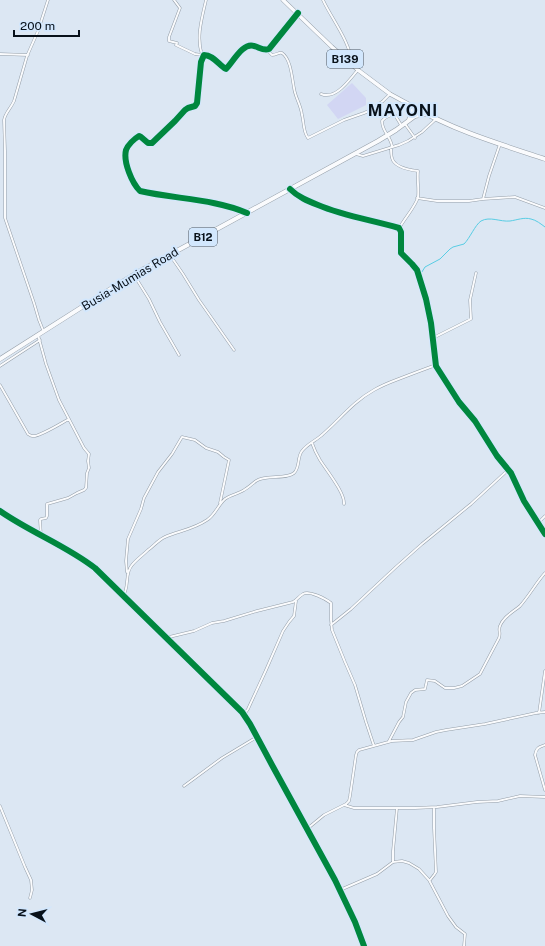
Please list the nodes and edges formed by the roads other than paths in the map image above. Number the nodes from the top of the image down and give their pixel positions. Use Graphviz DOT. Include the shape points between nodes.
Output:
graph roads {
  1 [pos="48,0"];
  2 [pos="174,0"];
  3 [pos="206,0"];
  4 [pos="283,0"];
  5 [pos="323,0"];
  6 [pos="298,13"];
  7 [pos="268,50"];
  8 [pos="0,54"];
  9 [pos="28,55"];
  10 [pos="202,56"];
  11 [pos="350,63"];
  12 [pos="358,70"];
  13 [pos="321,94"];
  14 [pos="390,94"];
  15 [pos="416,108"];
  16 [pos="426,114"];
  17 [pos="415,116"];
  18 [pos="436,119"];
  19 [pos="408,120"];
  20 [pos="403,125"];
  21 [pos="388,136"];
  22 [pos="415,138"];
  23 [pos="500,144"];
  24 [pos="391,147"];
  25 [pos="355,154"];
  26 [pos="545,159"];
  27 [pos="290,189"];
  28 [pos="418,198"];
  29 [pos="483,199"];
  30 [pos="545,208"];
  31 [pos="247,213"];
  32 [pos="399,228"];
  33 [pos="170,255"];
  34 [pos="476,273"];
  35 [pos="134,274"];
  36 [pos="44,332"];
  37 [pos="39,337"];
  38 [pos="433,338"];
  39 [pos="234,350"];
  40 [pos="179,355"];
  41 [pos="0,359"];
  42 [pos="436,365"];
  43 [pos="0,366"];
  44 [pos="0,385"];
  45 [pos="69,419"];
  46 [pos="312,443"];
  47 [pos="508,470"];
  48 [pos="344,504"];
  49 [pos="220,505"];
  50 [pos="0,511"];
  51 [pos="545,516"];
  52 [pos="538,523"];
  53 [pos="545,534"];
  54 [pos="41,536"];
  55 [pos="128,573"];
  56 [pos="545,573"];
  57 [pos="123,596"];
  58 [pos="296,600"];
  59 [pos="331,625"];
  60 [pos="166,638"];
  61 [pos="545,671"];
  62 [pos="545,712"];
  63 [pos="539,713"];
  64 [pos="244,715"];
  65 [pos="257,737"];
  66 [pos="389,741"];
  67 [pos="545,745"];
  68 [pos="374,746"];
  69 [pos="184,786"];
  70 [pos="545,790"];
  71 [pos="545,797"];
  72 [pos="344,805"];
  73 [pos="0,806"];
  74 [pos="434,807"];
  75 [pos="397,808"];
  76 [pos="307,829"];
  77 [pos="393,862"];
  78 [pos="430,880"];
  79 [pos="340,890"];
  80 [pos="30,898"];
  81 [pos="364,946"];
  82 [pos="464,946"];
  1 -- 9 [label="street"];
  2 -- 10 [label="street" via="180,8 169,41"];
  3 -- 10 [label="street" via="200,29"];
  4 -- 6 [label="main road, B139"];
  5 -- 11 [label="street" via="351,55"];
  6 -- 7 [label="street"];
  6 -- 11 [label="main road, B139"];
  7 -- 10 [label="street" via="247,45 226,69 210,56"];
  7 -- 14 [label="street" via="272,55 280,52 287,58 308,138 367,112"];
  8 -- 9 [label="street"];
  9 -- 36 [label="street" via="14,101 4,119 5,214"];
  10 -- 31 [label="street" via="196,106 185,110 152,143 148,143 140,136 134,139 126,150 128,170 140,192 215,203"];
  11 -- 12 [label="main road, B139"];
  12 -- 13 [label="street" via="337,92 323,96"];
  12 -- 14 [label="main road, B139"];
  14 -- 15 [label="main road, B139"];
  15 -- 16 [label="highway"];
  15 -- 17 [label="highway"];
  15 -- 19 [label="highway, Busia-Mumias Road / B12"];
  16 -- 17 [label="highway, Busia-Mumias Road / B12"];
  16 -- 18 [label="highway"];
  17 -- 19 [label="highway, Busia-Mumias Road / B12"];
  18 -- 22 [label="street"];
  18 -- 23 [label="highway"];
  19 -- 20 [label="highway, Busia-Mumias Road / B12"];
  20 -- 21 [label="highway, Busia-Mumias Road / B12"];
  20 -- 21 [label="street" via="391,114 382,120"];
  20 -- 22 [label="street"];
  21 -- 24 [label="street"];
  21 -- 25 [label="highway, Busia-Mumias Road / B12"];
  22 -- 24 [label="street"];
  23 -- 26 [label="highway"];
  23 -- 29 [label="street"];
  24 -- 25 [label="street" via="363,156"];
  24 -- 28 [label="street" via="393,161 405,169 418,171"];
  25 -- 27 [label="highway, Busia-Mumias Road / B12"];
  27 -- 31 [label="highway, Busia-Mumias Road / B12"];
  27 -- 32 [label="street" via="301,197 344,215"];
  28 -- 29 [label="street" via="437,201"];
  28 -- 32 [label="street"];
  29 -- 30 [label="street" via="515,198"];
  31 -- 33 [label="highway, Busia-Mumias Road / B12"];
  32 -- 38 [label="street" via="401,253 419,274"];
  33 -- 35 [label="highway, Busia-Mumias Road / B12"];
  33 -- 39 [label="street"];
  34 -- 38 [label="street" via="470,300 470,319"];
  35 -- 36 [label="highway, Busia-Mumias Road / B12"];
  35 -- 40 [label="street"];
  36 -- 37 [label="highway, Busia-Mumias Road / B12"];
  37 -- 41 [label="highway, Busia-Mumias Road / B12"];
  37 -- 43 [label="street"];
  37 -- 45 [label="street" via="58,398"];
  38 -- 42 [label="street"];
  42 -- 46 [label="street" via="374,390"];
  42 -- 47 [label="street"];
  44 -- 45 [label="street" via="30,436 49,430"];
  45 -- 54 [label="street" via="89,454 86,489 47,504 48,516 40,520"];
  46 -- 48 [label="street" via="340,490"];
  46 -- 49 [label="street" via="301,452 297,469 293,474 260,479 245,490 227,498"];
  47 -- 52 [label="street"];
  47 -- 59 [label="street"];
  49 -- 55 [label="street" via="206,521 162,539 135,561"];
  49 -- 55 [label="street" via="230,460 195,440 182,437 158,472 128,539"];
  50 -- 54 [label="street"];
  51 -- 52 [label="street"];
  52 -- 53 [label="street"];
  54 -- 57 [label="street" via="89,563"];
  55 -- 57 [label="street"];
  56 -- 66 [label="street" via="521,605 501,623 499,638 480,674 462,686 454,688 444,688 435,681 427,680 424,689 413,691 409,695 403,717"];
  57 -- 60 [label="street"];
  58 -- 59 [label="street" via="306,593 329,601"];
  58 -- 60 [label="street"];
  58 -- 64 [label="street" via="294,616 283,631"];
  59 -- 68 [label="street" via="356,685"];
  60 -- 64 [label="street"];
  61 -- 63 [label="street"];
  62 -- 63 [label="street"];
  63 -- 66 [label="street" via="439,731 411,740"];
  64 -- 65 [label="street"];
  65 -- 69 [label="street" via="222,758"];
  65 -- 76 [label="street"];
  66 -- 68 [label="street"];
  67 -- 70 [label="street" via="538,748 535,755"];
  68 -- 72 [label="street" via="357,752 349,800"];
  71 -- 74 [label="street" via="520,796 498,801"];
  72 -- 75 [label="street" via="354,808"];
  72 -- 76 [label="street" via="324,815"];
  73 -- 80 [label="street" via="31,880"];
  74 -- 75 [label="street"];
  74 -- 78 [label="street" via="436,872"];
  75 -- 77 [label="street"];
  76 -- 79 [label="street"];
  77 -- 78 [label="street" via="412,864"];
  77 -- 79 [label="street" via="377,874"];
  78 -- 82 [label="street" via="448,916 465,934"];
  79 -- 81 [label="street"];
}
